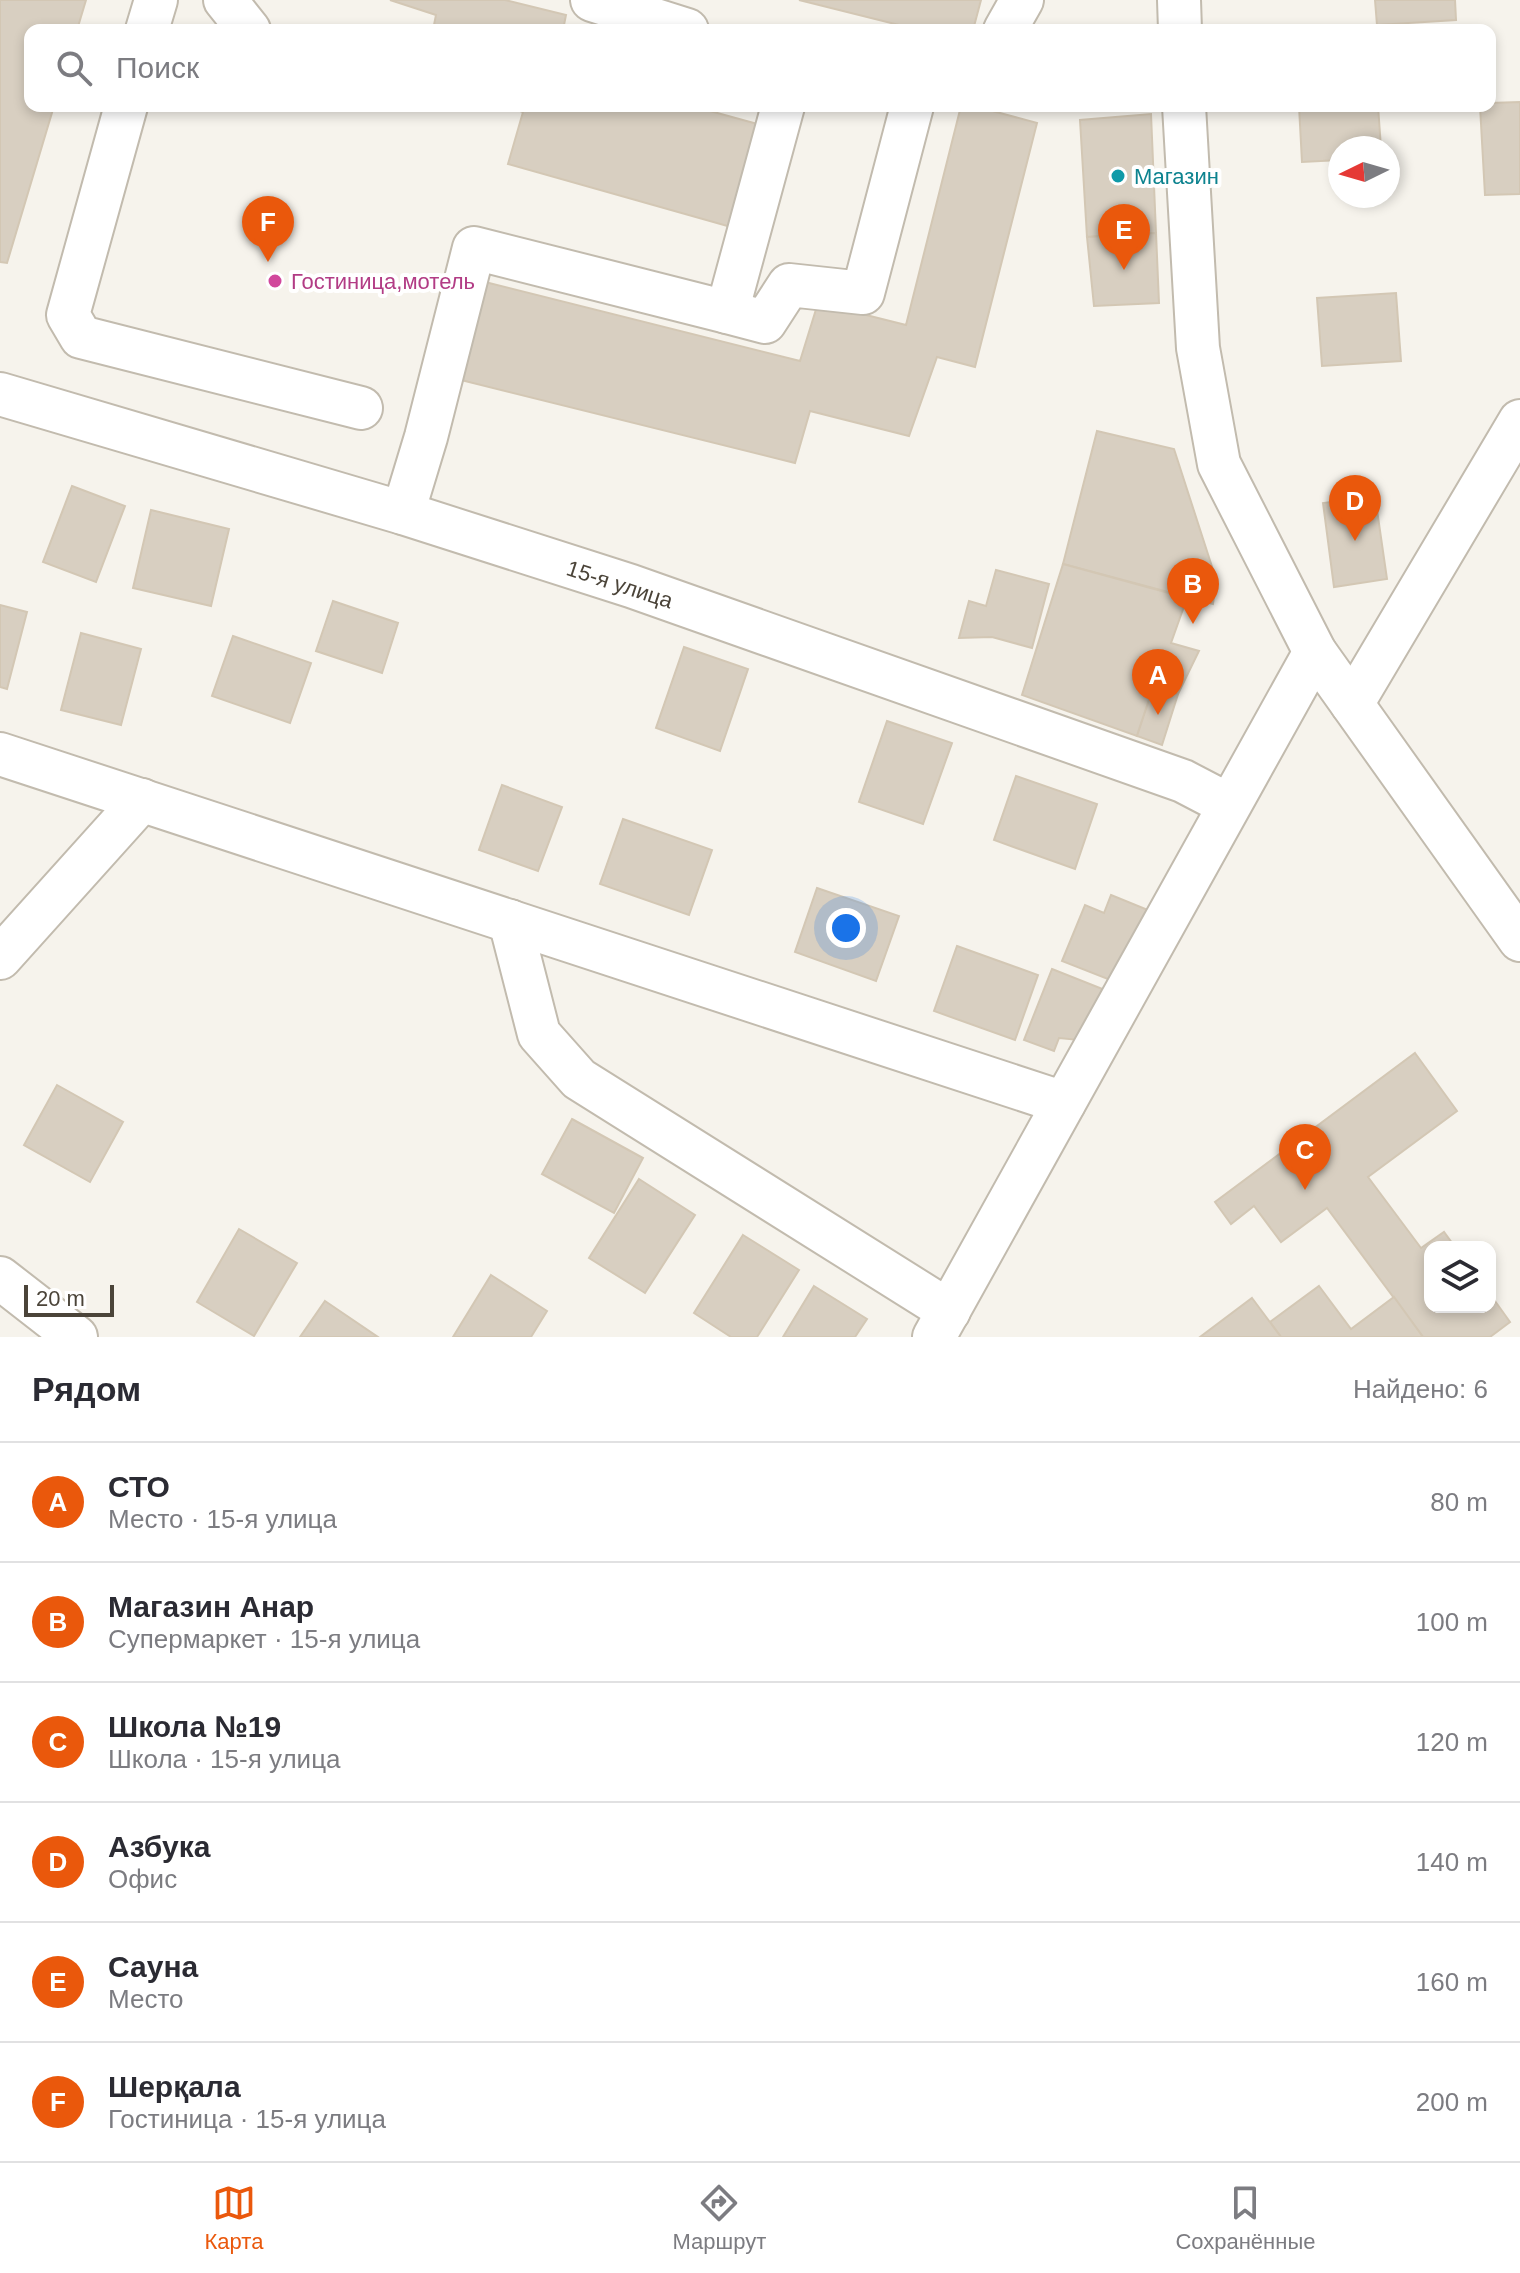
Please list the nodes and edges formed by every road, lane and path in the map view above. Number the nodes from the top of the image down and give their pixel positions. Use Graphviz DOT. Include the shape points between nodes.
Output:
graph roads {
  1 [pos="156,0"];
  2 [pos="225,0"];
  3 [pos="1022,0"];
  4 [pos="1179,0"];
  5 [pos="595,11"];
  6 [pos="149,24"];
  7 [pos="244,24"];
  8 [pos="658,24"];
  9 [pos="1008,24"];
  10 [pos="1180,24"];
  11 [pos="124,112"];
  12 [pos="778,112"];
  13 [pos="910,112"];
  14 [pos="1184,112"];
  15 [pos="727,312"];
  16 [pos="0,394"];
  17 [pos="361,408"];
  18 [pos="1520,421"];
  19 [pos="403,513"];
  20 [pos="1315,652"];
  21 [pos="1352,704"];
  22 [pos="0,754"];
  23 [pos="142,800"];
  24 [pos="1229,805"];
  25 [pos="510,921"];
  26 [pos="1520,940"];
  27 [pos="0,958"];
  28 [pos="1064,1103"];
  29 [pos="0,1278"];
  30 [pos="942,1324"];
  31 [pos="76,1337"];
  1 -- 6 [label="street"];
  2 -- 7 [label="street"];
  3 -- 9 [label="street"];
  4 -- 10 [label="street"];
  5 -- 8 [label="street"];
  11 -- 17 [label="street" via="68,315 81,337"];
  12 -- 15 [label="street"];
  13 -- 15 [label="street" via="863,293 789,285 765,322"];
  14 -- 20 [label="street" via="1198,348 1219,464"];
  15 -- 19 [label="street" via="474,248"];
  16 -- 19 [label="street, 15-я улица"];
  18 -- 21 [label="street"];
  19 -- 24 [label="street, 15-я улица" via="631,586 991,713 1183,781"];
  20 -- 21 [label="street"];
  20 -- 24 [label="street"];
  21 -- 26 [label="street"];
  22 -- 23 [label="street"];
  23 -- 25 [label="street"];
  23 -- 27 [label="street"];
  24 -- 28 [label="street"];
  25 -- 28 [label="street"];
  25 -- 30 [label="street" via="539,1034 579,1079"];
  28 -- 30 [label="street"];
  29 -- 31 [label="street"];
}
